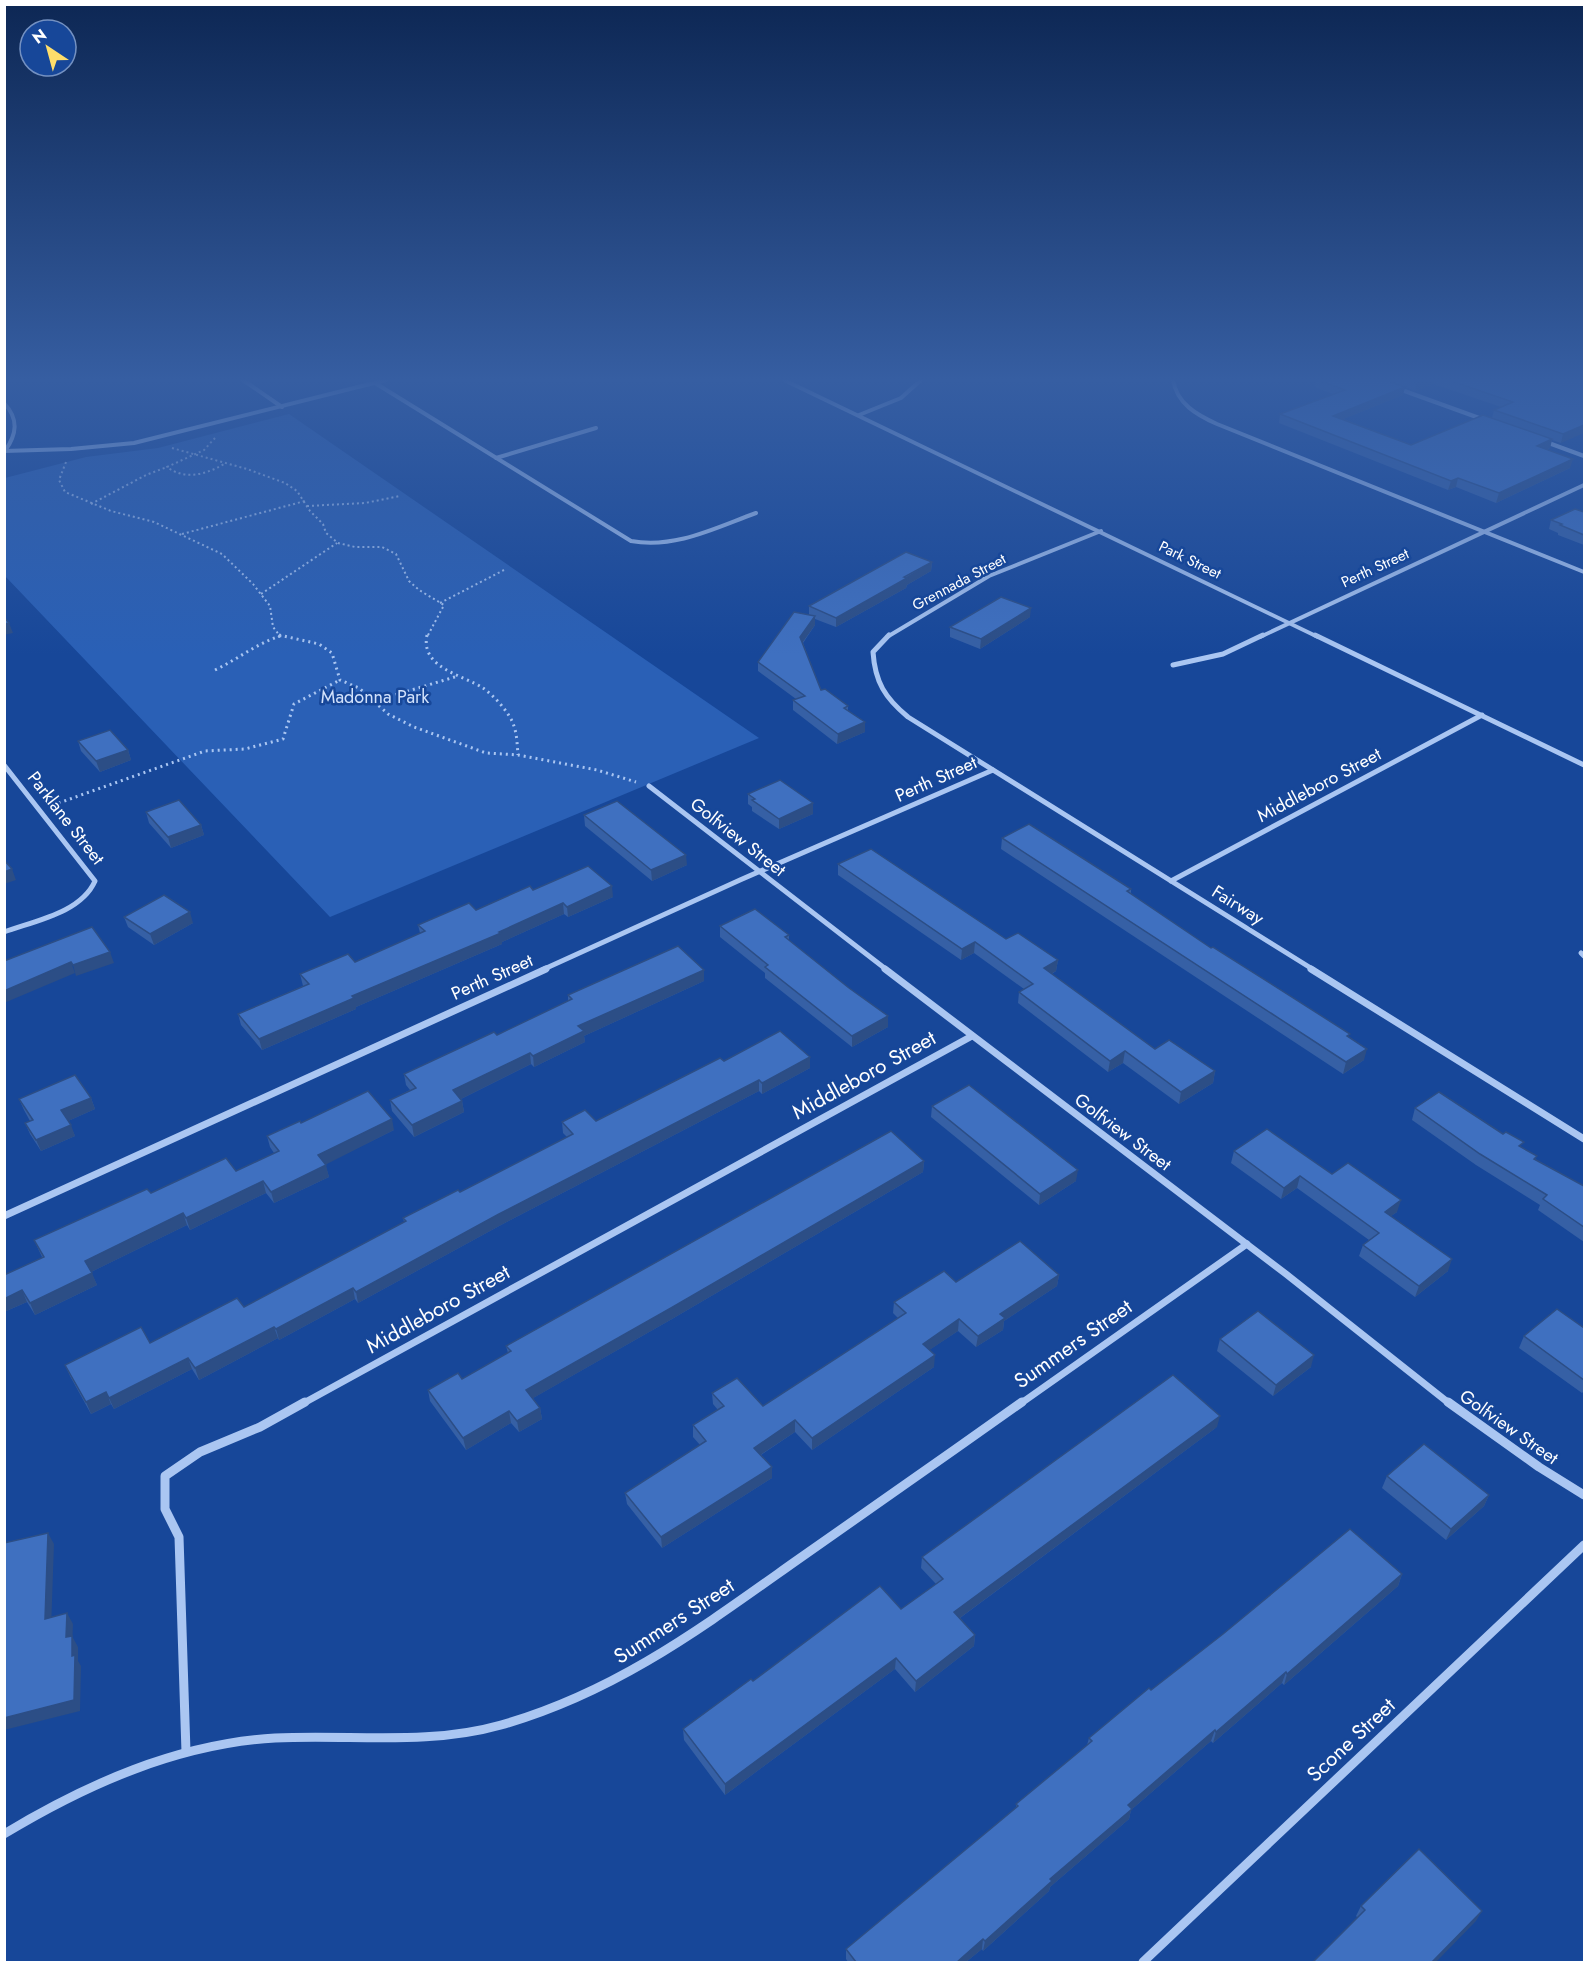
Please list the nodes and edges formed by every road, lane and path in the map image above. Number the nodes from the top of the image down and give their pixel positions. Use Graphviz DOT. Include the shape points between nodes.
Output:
graph roads {
  1 [pos="62,472"];
  2 [pos="155,472"];
  3 [pos="172,472"];
  4 [pos="209,472"];
  5 [pos="252,472"];
  6 [pos="519,472"];
  7 [pos="977,472"];
  8 [pos="1335,472"];
  9 [pos="1584,485"];
  10 [pos="400,496"];
  11 [pos="305,501"];
  12 [pos="91,504"];
  13 [pos="307,506"];
  14 [pos="756,513"];
  15 [pos="1101,531"];
  16 [pos="1485,532"];
  17 [pos="181,534"];
  18 [pos="338,543"];
  19 [pos="504,570"];
  20 [pos="1584,572"];
  21 [pos="261,594"];
  22 [pos="440,603"];
  23 [pos="1291,622"];
  24 [pos="280,636"];
  25 [pos="1173,665"];
  26 [pos="215,670"];
  27 [pos="459,676"];
  28 [pos="340,680"];
  29 [pos="881,691"];
  30 [pos="372,699"];
  31 [pos="1482,715"];
  32 [pos="518,755"];
  33 [pos="4,765"];
  34 [pos="1584,765"];
  35 [pos="993,770"];
  36 [pos="649,786"];
  37 [pos="41,809"];
  38 [pos="760,873"];
  39 [pos="1171,881"];
  40 [pos="4,932"];
  41 [pos="972,1036"];
  42 [pos="1584,1139"];
  43 [pos="4,1216"];
  44 [pos="1247,1244"];
  45 [pos="1584,1495"];
  46 [pos="1584,1545"];
  47 [pos="186,1752"];
  48 [pos="4,1834"];
  49 [pos="1143,1962"];
  1 -- 12 [label="path" via="59,480 65,492"];
  2 -- 12 [label="path"];
  3 -- 4 [label="path" via="183,475"];
  5 -- 11 [label="path" via="285,483"];
  6 -- 14 [label="street" via="638,543 674,542"];
  7 -- 15 [label="street, Park Street"];
  8 -- 16 [label="street"];
  9 -- 16 [label="street, Perth Street"];
  10 -- 13 [label="path" via="365,503"];
  11 -- 13 [label="path"];
  11 -- 17 [label="path"];
  12 -- 17 [label="path"];
  13 -- 18 [label="path"];
  15 -- 23 [label="street, Park Street"];
  15 -- 29 [label="street, Grennada Street" via="989,576 891,633 873,652 874,674"];
  16 -- 20 [label="street"];
  16 -- 23 [label="street, Perth Street"];
  17 -- 21 [label="path" via="222,554"];
  18 -- 21 [label="path"];
  18 -- 22 [label="path" via="382,547 396,554 406,581 414,590"];
  19 -- 22 [label="path"];
  21 -- 24 [label="path" via="270,606 273,627"];
  22 -- 27 [label="path" via="444,606 441,616 428,630 429,657"];
  23 -- 25 [label="street, Perth Street" via="1223,654"];
  23 -- 31 [label="street, Park Street"];
  24 -- 26 [label="path"];
  24 -- 28 [label="path" via="319,644 332,653"];
  27 -- 30 [label="path"];
  27 -- 32 [label="path" via="480,686 512,720"];
  28 -- 30 [label="path"];
  28 -- 37 [label="path" via="294,704 283,739 245,749 205,751"];
  29 -- 35 [label="street, Fairway" via="908,717"];
  30 -- 32 [label="path" via="388,714 414,727 486,753"];
  31 -- 34 [label="street, Park Street"];
  31 -- 39 [label="street, Middleboro Street"];
  32 -- 36 [label="path" via="597,770"];
  33 -- 37 [label="street, Parklane Street"];
  35 -- 38 [label="street, Perth Street"];
  35 -- 39 [label="street, Fairway"];
  36 -- 38 [label="street, Golfview Street"];
  37 -- 40 [label="street, Parklane Street" via="95,881 91,892 80,901"];
  38 -- 41 [label="street, Golfview Street"];
  38 -- 43 [label="street, Perth Street"];
  39 -- 42 [label="street, Fairway"];
  41 -- 44 [label="street, Golfview Street"];
  41 -- 47 [label="street, Middleboro Street" via="261,1427 200,1452 165,1476 165,1509 179,1537"];
  44 -- 45 [label="street, Golfview Street" via="1483,1430"];
  44 -- 47 [label="street, Summers Street" via="678,1644 632,1672 550,1709 470,1732 387,1740 275,1737"];
  46 -- 49 [label="street, Scone Street"];
  47 -- 48 [label="street, Summers Street" via="100,1782"];
}
